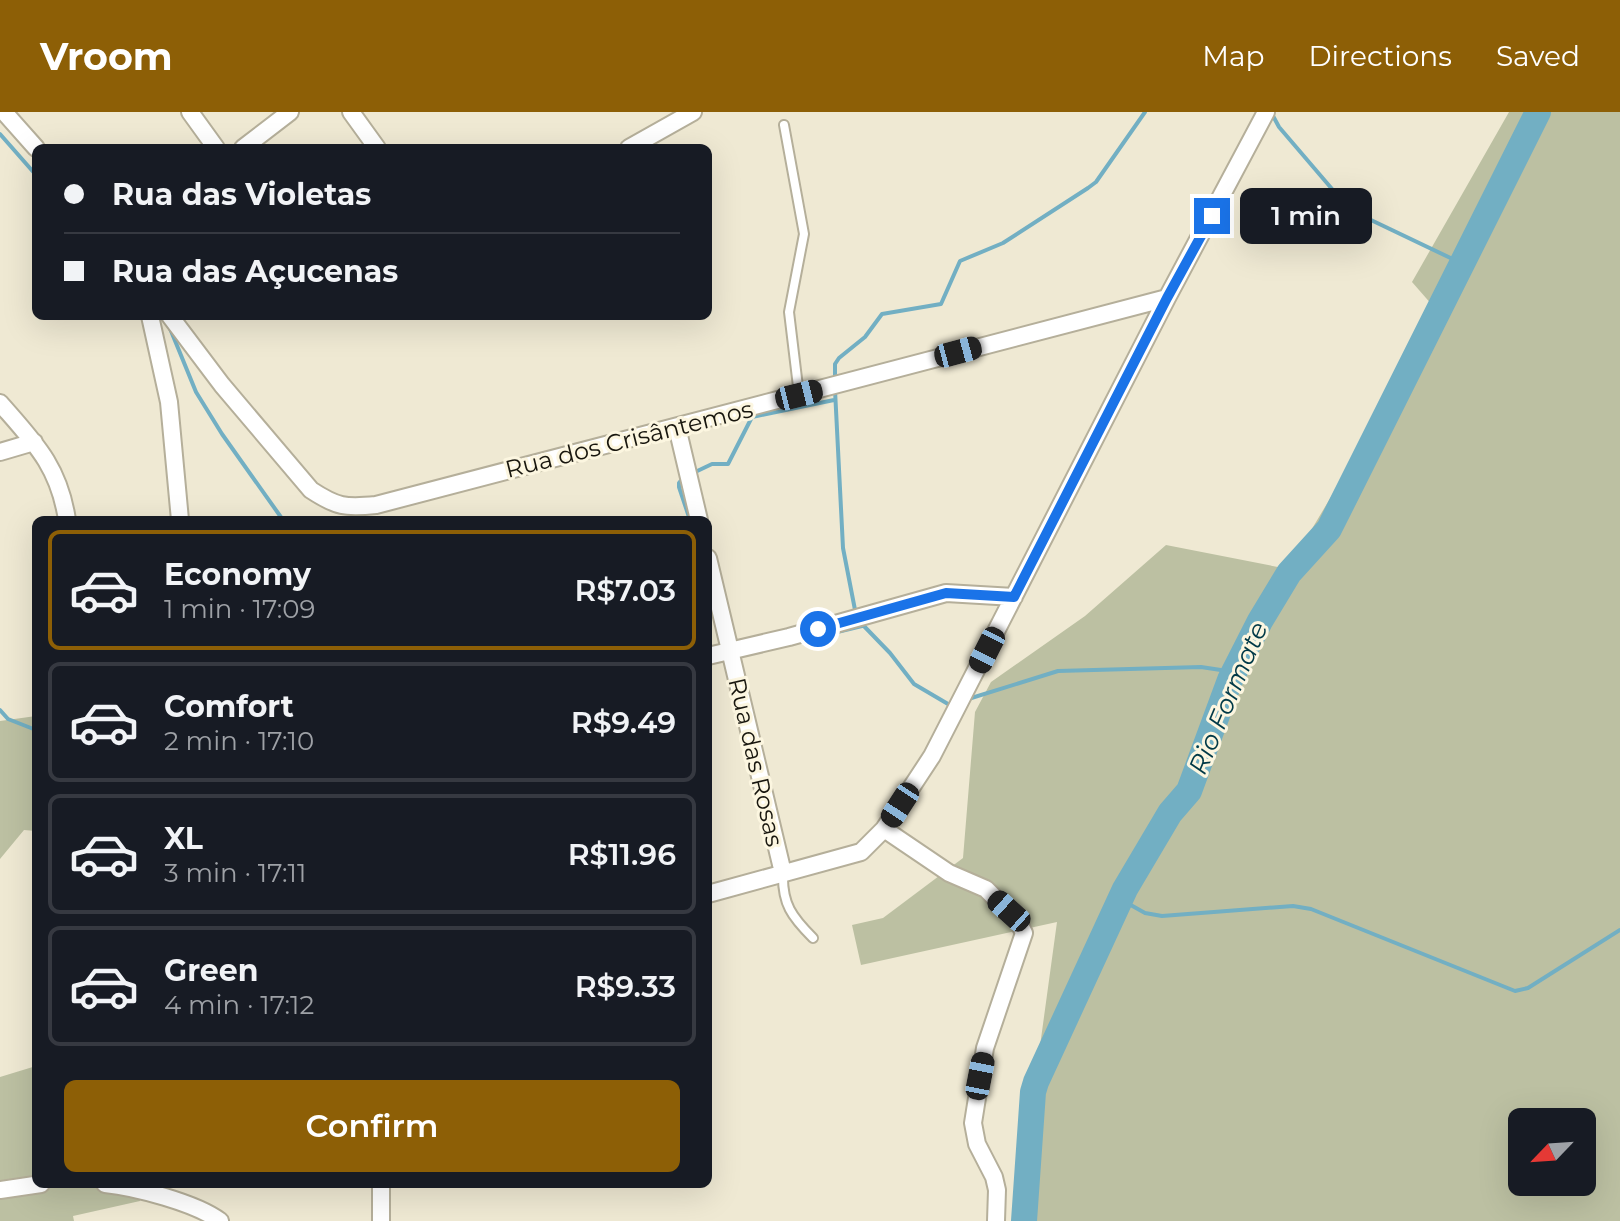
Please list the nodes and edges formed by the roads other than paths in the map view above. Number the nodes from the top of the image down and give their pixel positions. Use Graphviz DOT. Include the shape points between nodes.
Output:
graph roads {
  1 [pos="4,112"];
  2 [pos="190,112"];
  3 [pos="290,112"];
  4 [pos="351,112"];
  5 [pos="693,112"];
  6 [pos="1266,112"];
  7 [pos="784,125"];
  8 [pos="32,144"];
  9 [pos="213,144"];
  10 [pos="248,144"];
  11 [pos="374,144"];
  12 [pos="636,144"];
  13 [pos="1167,298"];
  14 [pos="151,320"];
  15 [pos="173,320"];
  16 [pos="799,395"];
  17 [pos="0,403"];
  18 [pos="677,427"];
  19 [pos="34,442"];
  20 [pos="0,452"];
  21 [pos="66,516"];
  22 [pos="180,516"];
  23 [pos="698,516"];
  24 [pos="712,576"];
  25 [pos="1014,597"];
  26 [pos="729,650"];
  27 [pos="712,655"];
  28 [pos="884,829"];
  29 [pos="783,873"];
  30 [pos="712,893"];
  31 [pos="813,938"];
  32 [pos="32,1185"];
  33 [pos="131,1188"];
  34 [pos="381,1188"];
  35 [pos="0,1190"];
  36 [pos="220,1221"];
  37 [pos="381,1221"];
  38 [pos="996,1221"];
  1 -- 8 [label="street"];
  2 -- 9 [label="street"];
  3 -- 10 [label="street"];
  4 -- 11 [label="street"];
  5 -- 12 [label="street"];
  6 -- 13 [label="street"];
  7 -- 16 [label="lane" via="804,234 789,312"];
  13 -- 16 [label="street, Rua dos Crisântemos"];
  13 -- 25 [label="street"];
  14 -- 22 [label="street" via="169,402"];
  15 -- 18 [label="street, Rua dos Crisântemos" via="311,490 345,508 376,505"];
  16 -- 18 [label="street, Rua dos Crisântemos"];
  17 -- 19 [label="street"];
  18 -- 23 [label="street"];
  19 -- 20 [label="street"];
  19 -- 21 [label="street" via="61,486"];
  24 -- 26 [label="street, Rua das Rosas"];
  25 -- 26 [label="street" via="946,593"];
  25 -- 28 [label="street" via="932,756"];
  26 -- 27 [label="street"];
  26 -- 29 [label="street, Rua das Rosas"];
  28 -- 29 [label="street" via="861,852"];
  28 -- 38 [label="street" via="949,873 986,889 1024,933 985,1048 973,1123 994,1177"];
  29 -- 30 [label="street"];
  29 -- 31 [label="lane" via="793,918"];
  32 -- 35 [label="street"];
  33 -- 36 [label="street" via="194,1206"];
  34 -- 37 [label="street"];
}
